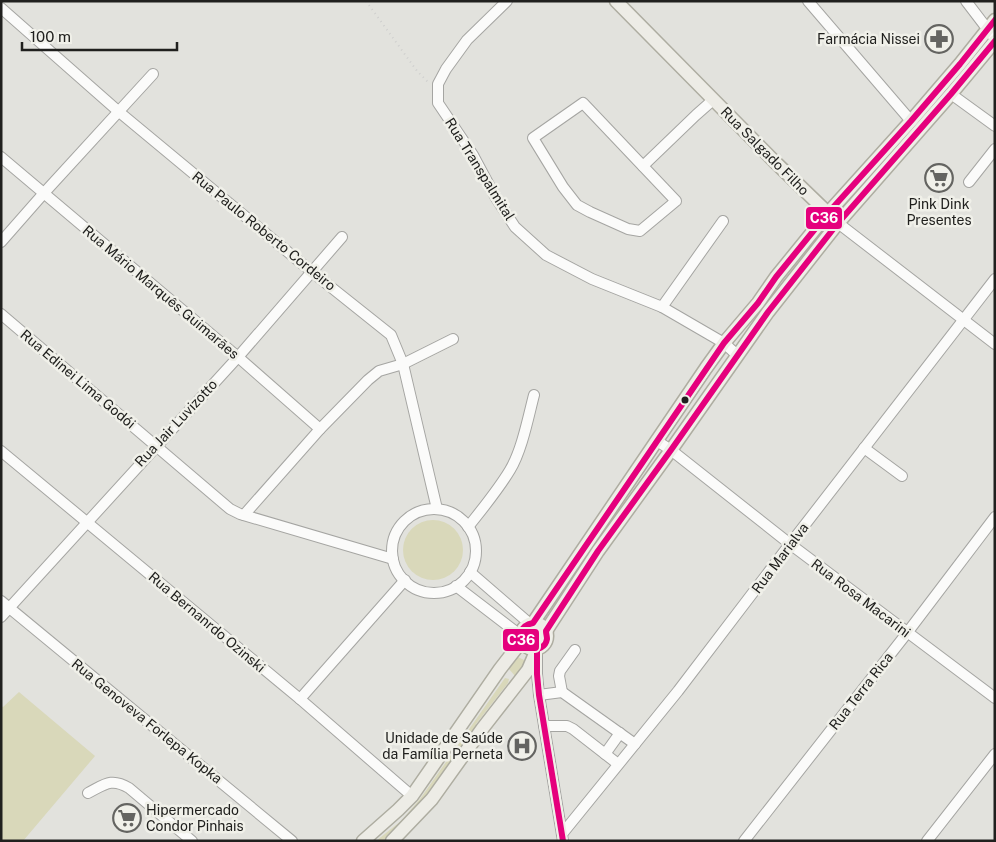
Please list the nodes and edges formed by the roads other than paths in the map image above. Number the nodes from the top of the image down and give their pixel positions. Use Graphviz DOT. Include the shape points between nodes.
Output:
graph roads {
  1 [pos="507,1"];
  2 [pos="616,1"];
  3 [pos="808,1"];
  4 [pos="966,1"];
  5 [pos="1,8"];
  6 [pos="993,33"];
  7 [pos="153,74"];
  8 [pos="951,94"];
  9 [pos="713,100"];
  10 [pos="118,111"];
  11 [pos="911,121"];
  12 [pos="995,126"];
  13 [pos="995,149"];
  14 [pos="1,157"];
  15 [pos="643,166"];
  16 [pos="969,182"];
  17 [pos="44,193"];
  18 [pos="828,213"];
  19 [pos="723,220"];
  20 [pos="838,223"];
  21 [pos="342,237"];
  22 [pos="1,242"];
  23 [pos="312,272"];
  24 [pos="995,279"];
  25 [pos="662,307"];
  26 [pos="1,314"];
  27 [pos="964,320"];
  28 [pos="452,339"];
  29 [pos="724,343"];
  30 [pos="995,344"];
  31 [pos="737,355"];
  32 [pos="238,357"];
  33 [pos="403,364"];
  34 [pos="534,395"];
  35 [pos="320,429"];
  36 [pos="657,441"];
  37 [pos="156,445"];
  38 [pos="864,448"];
  39 [pos="671,450"];
  40 [pos="1,452"];
  41 [pos="902,476"];
  42 [pos="437,509"];
  43 [pos="244,515"];
  44 [pos="995,517"];
  45 [pos="86,522"];
  46 [pos="468,527"];
  47 [pos="790,544"];
  48 [pos="393,559"];
  49 [pos="470,572"];
  50 [pos="404,580"];
  51 [pos="456,586"];
  52 [pos="5,605"];
  53 [pos="1,617"];
  54 [pos="531,623"];
  55 [pos="546,631"];
  56 [pos="907,632"];
  57 [pos="521,639"];
  58 [pos="537,649"];
  59 [pos="575,650"];
  60 [pos="500,669"];
  61 [pos="516,684"];
  62 [pos="562,692"];
  63 [pos="539,695"];
  64 [pos="995,698"];
  65 [pos="300,699"];
  66 [pos="544,726"];
  67 [pos="620,733"];
  68 [pos="635,744"];
  69 [pos="605,754"];
  70 [pos="995,754"];
  71 [pos="618,764"];
  72 [pos="88,793"];
  73 [pos="412,796"];
  74 [pos="562,837"];
  75 [pos="395,840"];
  76 [pos="192,841"];
  77 [pos="292,841"];
  78 [pos="362,841"];
  79 [pos="744,841"];
  80 [pos="927,841"];
  1 -- 25 [label="street, Rua Transpalmital" via="467,40 446,69 438,84 438,103 515,227 546,255 592,279"];
  2 -- 9 [label="main road, Rua Salgado Filho"];
  3 -- 11 [label="street"];
  4 -- 6 [label="street"];
  5 -- 10 [label="street, Rua Paulo Roberto Cordeiro"];
  6 -- 8 [label="main road"];
  6 -- 11 [label="main road"];
  7 -- 10 [label="street"];
  8 -- 12 [label="street"];
  8 -- 20 [label="main road"];
  9 -- 15 [label="street"];
  9 -- 18 [label="main road, Rua Salgado Filho"];
  10 -- 17 [label="street"];
  10 -- 23 [label="street, Rua Paulo Roberto Cordeiro"];
  11 -- 18 [label="main road"];
  13 -- 16 [label="street"];
  14 -- 17 [label="street, Rua Mário Marquês Guimarães"];
  15 -- 15 [label="street" via="583,103 533,138 577,204 628,229 640,231 676,201"];
  17 -- 22 [label="street"];
  17 -- 32 [label="street, Rua Mário Marquês Guimarães"];
  18 -- 20 [label="main road, Rua Salgado Filho"];
  18 -- 29 [label="main road"];
  19 -- 25 [label="street"];
  20 -- 27 [label="street, Rua Salgado Filho"];
  20 -- 31 [label="main road"];
  21 -- 23 [label="street, Rua Jair Luvizotto"];
  23 -- 32 [label="street, Rua Jair Luvizotto"];
  23 -- 33 [label="street, Rua Paulo Roberto Cordeiro" via="391,335"];
  24 -- 27 [label="street, Rua Marialva"];
  25 -- 29 [label="street, Rua Transpalmital"];
  26 -- 37 [label="street, Rua Edinei Lima Godói"];
  27 -- 30 [label="street, Rua Salgado Filho"];
  27 -- 38 [label="street, Rua Marialva"];
  28 -- 33 [label="street"];
  29 -- 31 [label="street, Rua Transpalmital"];
  29 -- 36 [label="main road"];
  31 -- 39 [label="main road"];
  32 -- 35 [label="street, Rua Mário Marquês Guimarães"];
  32 -- 37 [label="street, Rua Jair Luvizotto"];
  33 -- 35 [label="street" via="379,371"];
  33 -- 42 [label="street, Rua Paulo Roberto Cordeiro"];
  34 -- 46 [label="street" via="511,469"];
  35 -- 43 [label="street"];
  36 -- 39 [label="street, Rua Rosa Macarini"];
  36 -- 54 [label="main road"];
  37 -- 43 [label="street, Rua Edinei Lima Godói" via="230,509"];
  37 -- 45 [label="street, Rua Jair Luvizotto"];
  38 -- 41 [label="street"];
  38 -- 47 [label="street, Rua Marialva"];
  39 -- 47 [label="street, Rua Rosa Macarini"];
  39 -- 55 [label="main road" via="598,551"];
  40 -- 45 [label="street, Rua Bernanrdo Ozinski"];
  42 -- 46 [label="street" via="456,516"];
  42 -- 48 [label="street" via="417,513 402,524 394,540"];
  43 -- 48 [label="street, Rua Edinei Lima Godói"];
  44 -- 56 [label="street, Rua Terra Rica"];
  45 -- 52 [label="street, Rua Jair Luvizotto"];
  45 -- 65 [label="street, Rua Bernanrdo Ozinski"];
  46 -- 49 [label="street" via="476,549"];
  47 -- 56 [label="street, Rua Rosa Macarini"];
  47 -- 68 [label="street, Rua Marialva"];
  48 -- 50 [label="street"];
  49 -- 51 [label="street"];
  49 -- 54 [label="street"];
  50 -- 51 [label="street" via="429,592 442,592"];
  50 -- 65 [label="street"];
  51 -- 57 [label="street"];
  52 -- 53 [label="street, Rua Jair Luvizotto"];
  52 -- 77 [label="street, Rua Genoveva Forlepa Kopka"];
  54 -- 55 [label="main road" via="541,625"];
  54 -- 57 [label="main road" via="523,628"];
  55 -- 58 [label="main road" via="546,642"];
  56 -- 64 [label="street, Rua Rosa Macarini"];
  56 -- 79 [label="street, Rua Terra Rica"];
  57 -- 58 [label="main road" via="528,648"];
  57 -- 60 [label="main road"];
  58 -- 61 [label="main road" via="528,670"];
  58 -- 63 [label="street"];
  59 -- 62 [label="street" via="560,671"];
  60 -- 61 [label="main road" via="511,675"];
  60 -- 73 [label="main road"];
  61 -- 75 [label="main road" via="432,799"];
  62 -- 63 [label="street"];
  62 -- 67 [label="street"];
  63 -- 66 [label="street"];
  65 -- 73 [label="street, Rua Bernanrdo Ozinski"];
  66 -- 69 [label="street" via="567,726"];
  66 -- 74 [label="street"];
  67 -- 68 [label="street"];
  67 -- 69 [label="street"];
  68 -- 71 [label="street, Rua Marialva"];
  69 -- 71 [label="street"];
  70 -- 80 [label="street"];
  71 -- 74 [label="street, Rua Marialva"];
  72 -- 76 [label="street" via="111,782 122,784"];
  73 -- 78 [label="main road"];
}
